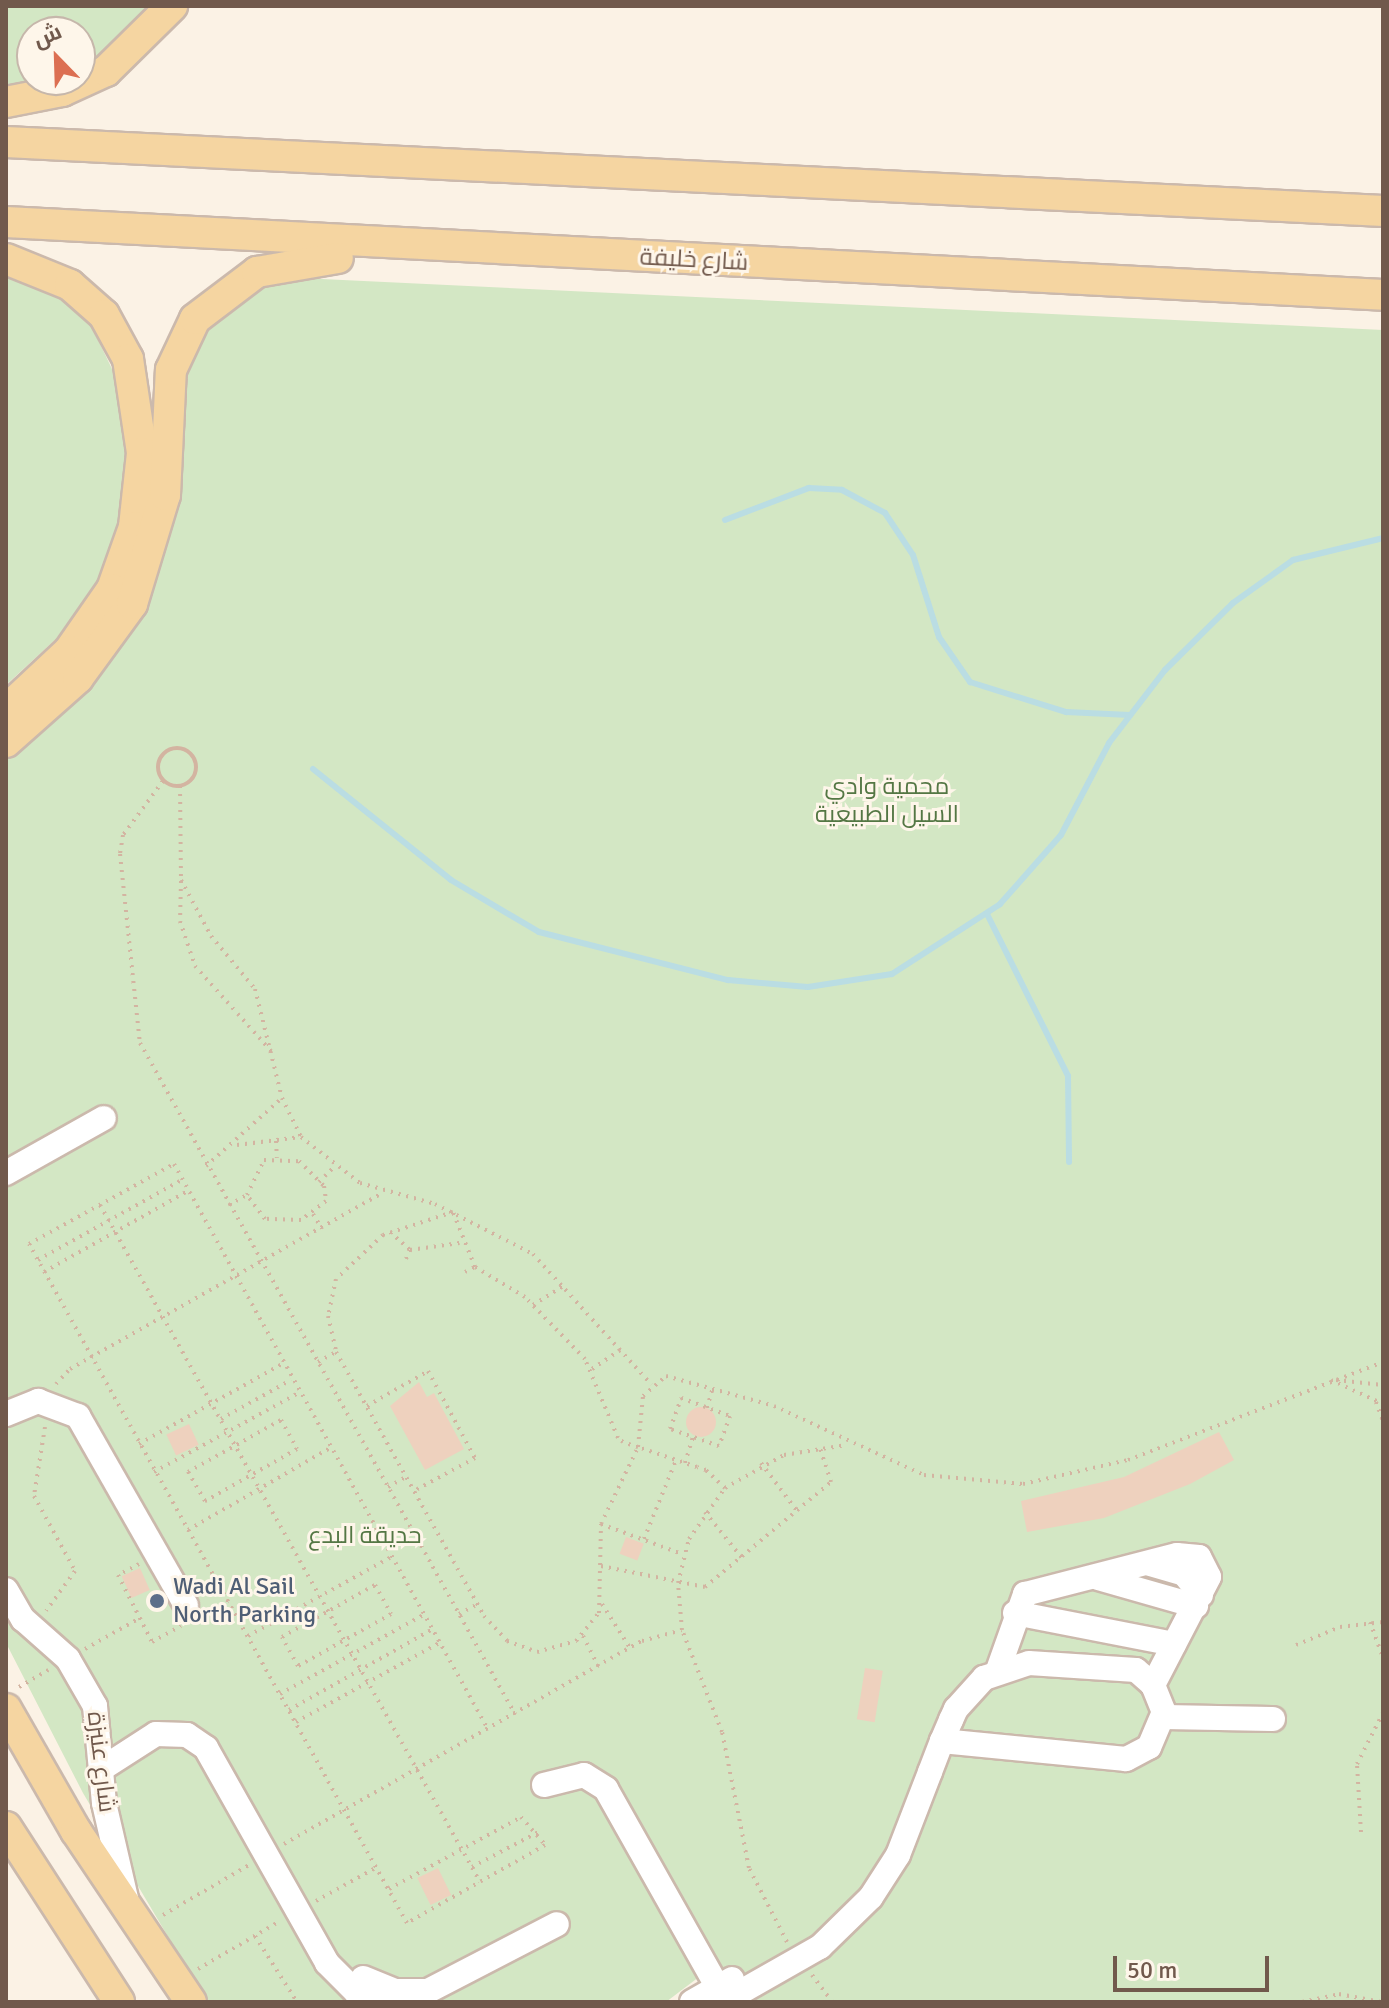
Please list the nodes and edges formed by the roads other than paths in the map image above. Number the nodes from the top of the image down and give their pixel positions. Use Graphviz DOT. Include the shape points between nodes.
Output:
graph roads {
  1 [pos="172,6"];
  2 [pos="6,102"];
  3 [pos="6,142"];
  4 [pos="1383,211"];
  5 [pos="6,222"];
  6 [pos="499,250"];
  7 [pos="6,259"];
  8 [pos="1383,295"];
  9 [pos="6,710"];
  10 [pos="6,742"];
  11 [pos="104,1118"];
  12 [pos="6,1173"];
  13 [pos="6,1414"];
  14 [pos="1098,1578"];
  15 [pos="6,1590"];
  16 [pos="1199,1600"];
  17 [pos="191,1601"];
  18 [pos="1015,1613"];
  19 [pos="1174,1644"];
  20 [pos="998,1670"];
  21 [pos="1153,1685"];
  22 [pos="6,1709"];
  23 [pos="1163,1717"];
  24 [pos="1273,1719"];
  25 [pos="942,1741"];
  26 [pos="103,1768"];
  27 [pos="547,1789"];
  28 [pos="6,1827"];
  29 [pos="299,1911"];
  30 [pos="134,1922"];
  31 [pos="87,1958"];
  32 [pos="789,1964"];
  33 [pos="183,1992"];
  34 [pos="709,1996"];
  35 [pos="105,2002"];
  36 [pos="119,2002"];
  37 [pos="380,2002"];
  38 [pos="438,2002"];
  39 [pos="740,2002"];
  1 -- 2 [label="main road" via="106,71 62,91"];
  3 -- 4 [label="main road"];
  5 -- 6 [label="main road, شارع خليفة"];
  6 -- 8 [label="main road, شارع خليفة"];
  6 -- 10 [label="main road" via="294,261 257,272 211,303 185,335 171,370 165,495 132,604 78,678"];
  7 -- 9 [label="main road" via="70,285 104,315 128,359 142,453 134,527 112,589 69,651"];
  11 -- 12 [label="street"];
  13 -- 17 [label="street" via="55,1403 86,1425"];
  14 -- 16 [label="street"];
  14 -- 16 [label="street" via="1150,1564 1184,1574"];
  14 -- 18 [label="street" via="1025,1594"];
  15 -- 26 [label="street, شارع عنيزة" via="30,1626 68,1659 90,1693"];
  16 -- 19 [label="street"];
  18 -- 19 [label="street"];
  18 -- 20 [label="street"];
  19 -- 21 [label="street"];
  20 -- 21 [label="street" via="1029,1663 1136,1670"];
  20 -- 25 [label="street" via="963,1698"];
  21 -- 23 [label="street"];
  22 -- 30 [label="main road, شارع عنيزة"];
  23 -- 24 [label="street"];
  23 -- 25 [label="street" via="1149,1747 1126,1759"];
  25 -- 32 [label="street" via="886,1876 855,1916"];
  26 -- 29 [label="street" via="123,1749 156,1734 196,1740 221,1767"];
  26 -- 30 [label="street, شارع عنيزة" via="104,1803"];
  27 -- 34 [label="street" via="584,1775 606,1789"];
  28 -- 31 [label="main road"];
  29 -- 37 [label="street" via="335,1974"];
  29 -- 38 [label="street" via="357,1975 412,1992 450,1983 560,1928"];
  30 -- 33 [label="main road, شارع عنيزة"];
  31 -- 35 [label="street"];
  31 -- 36 [label="main road"];
  32 -- 34 [label="street"];
  32 -- 39 [label="street"];
}
